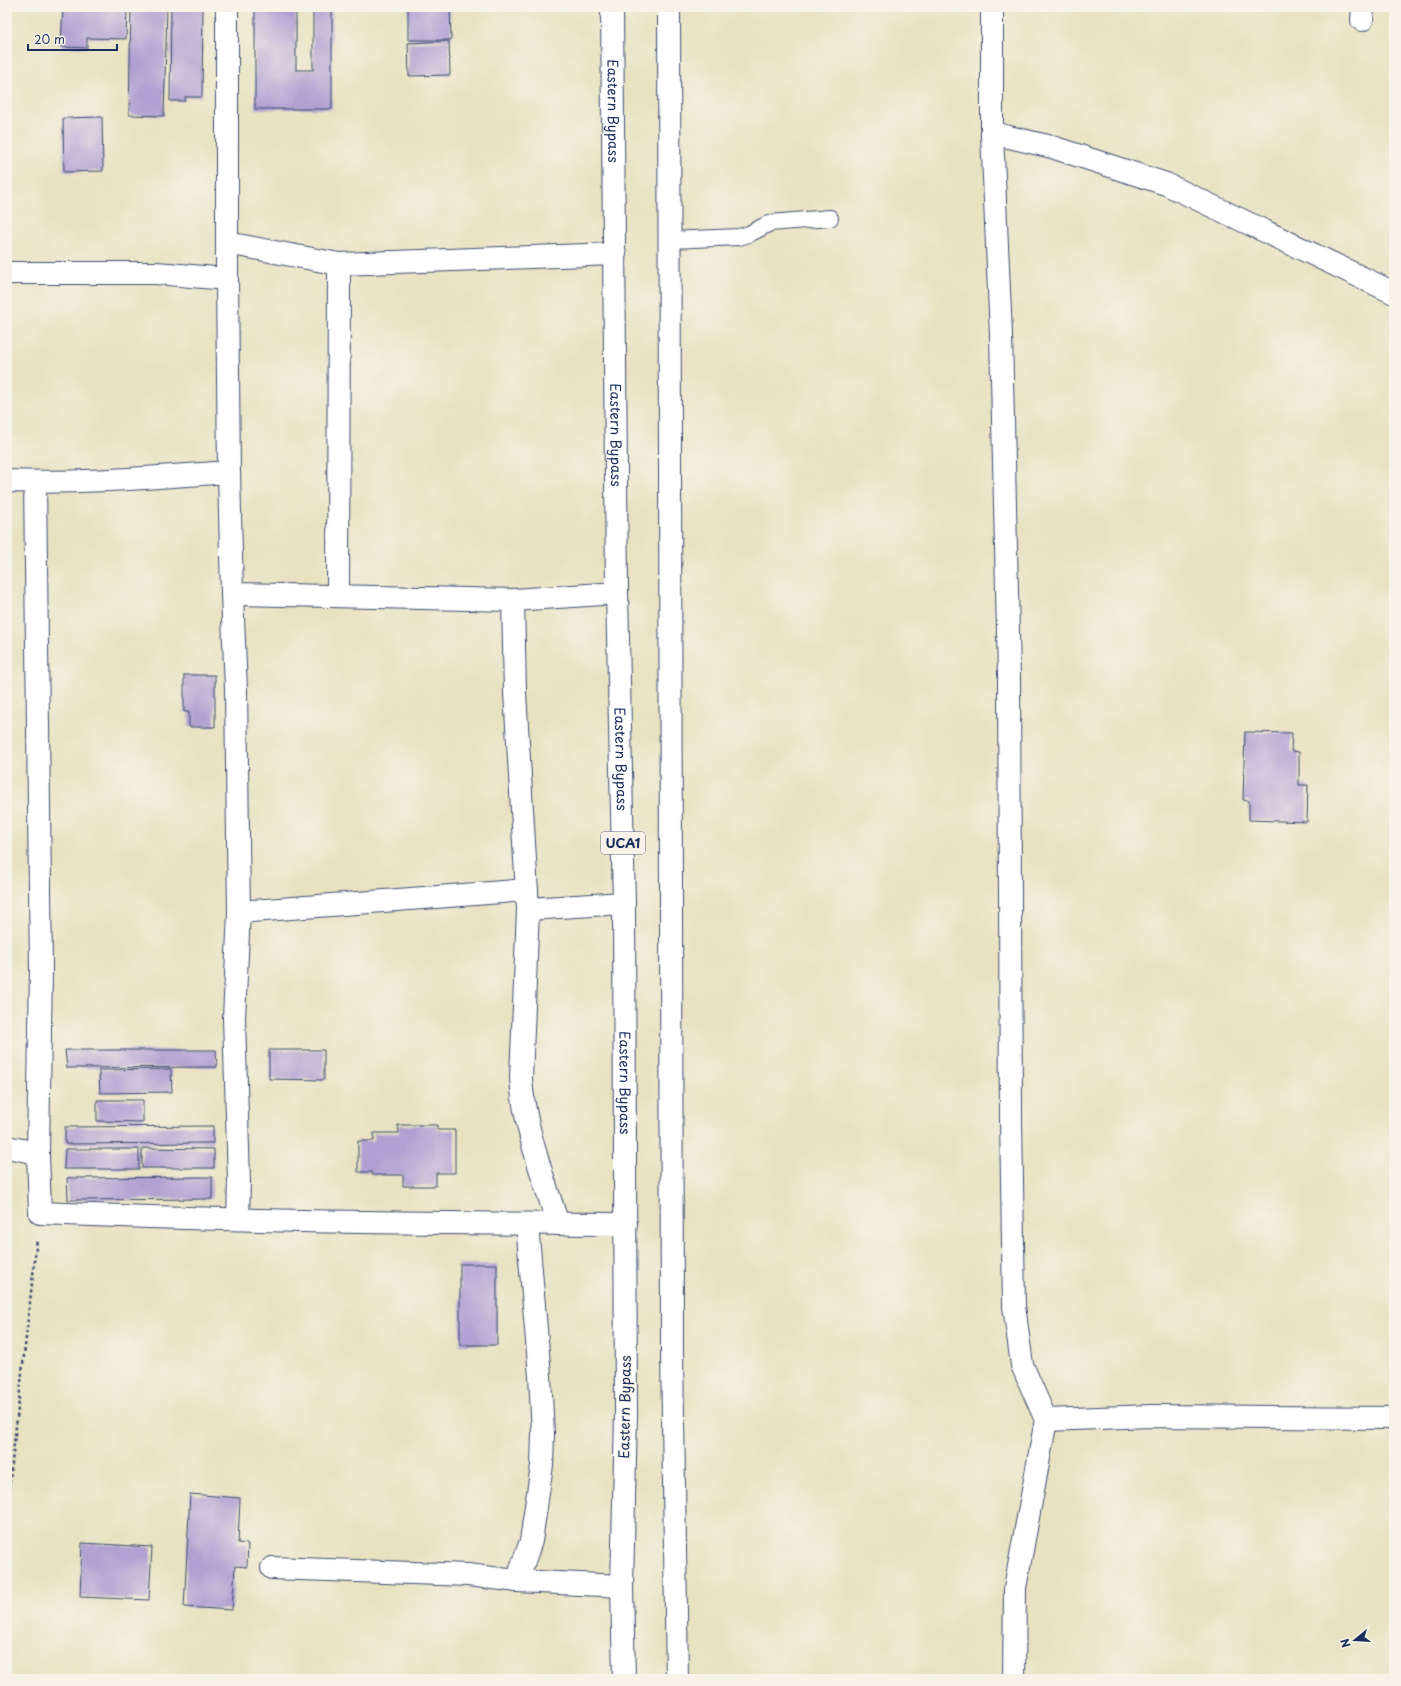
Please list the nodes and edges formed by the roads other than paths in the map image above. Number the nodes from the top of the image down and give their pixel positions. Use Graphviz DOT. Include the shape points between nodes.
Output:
graph roads {
  1 [pos="227,7"];
  2 [pos="612,7"];
  3 [pos="669,7"];
  4 [pos="992,7"];
  5 [pos="992,133"];
  6 [pos="830,218"];
  7 [pos="670,240"];
  8 [pos="227,243"];
  9 [pos="615,254"];
  10 [pos="339,264"];
  11 [pos="7,273"];
  12 [pos="227,279"];
  13 [pos="1394,293"];
  14 [pos="229,472"];
  15 [pos="7,481"];
  16 [pos="35,482"];
  17 [pos="618,593"];
  18 [pos="232,594"];
  19 [pos="338,596"];
  20 [pos="513,600"];
  21 [pos="527,900"];
  22 [pos="624,903"];
  23 [pos="239,912"];
  24 [pos="7,1147"];
  25 [pos="38,1153"];
  26 [pos="238,1219"];
  27 [pos="527,1224"];
  28 [pos="558,1224"];
  29 [pos="626,1224"];
  30 [pos="1394,1418"];
  31 [pos="1046,1420"];
  32 [pos="272,1568"];
  33 [pos="517,1581"];
  34 [pos="622,1586"];
  35 [pos="624,1679"];
  36 [pos="677,1679"];
  37 [pos="1014,1679"];
  1 -- 8 [label="street"];
  2 -- 9 [label="street, Eastern Bypass / UCA1"];
  3 -- 7 [label="street"];
  4 -- 5 [label="street"];
  5 -- 13 [label="street" via="1052,148 1166,184"];
  5 -- 31 [label="street" via="1001,335 1009,675 1014,1306 1022,1365"];
  6 -- 7 [label="lane" via="770,223 739,237"];
  7 -- 36 [label="street" via="672,1352"];
  8 -- 10 [label="street"];
  8 -- 12 [label="street"];
  9 -- 10 [label="street"];
  9 -- 17 [label="street, Eastern Bypass / UCA1"];
  10 -- 19 [label="street"];
  11 -- 12 [label="street" via="156,273"];
  12 -- 14 [label="street"];
  14 -- 16 [label="street"];
  14 -- 18 [label="street"];
  15 -- 16 [label="street"];
  16 -- 25 [label="street" via="41,970"];
  17 -- 20 [label="street"];
  17 -- 22 [label="street, Eastern Bypass / UCA1"];
  18 -- 19 [label="street"];
  18 -- 23 [label="street"];
  19 -- 20 [label="street"];
  20 -- 21 [label="street" via="515,693"];
  21 -- 22 [label="street"];
  21 -- 23 [label="street"];
  21 -- 28 [label="street" via="520,1078 522,1100"];
  22 -- 29 [label="street, Eastern Bypass / UCA1"];
  23 -- 26 [label="street" via="234,1018"];
  24 -- 25 [label="street"];
  25 -- 26 [label="street" via="40,1213"];
  26 -- 27 [label="street"];
  27 -- 28 [label="street"];
  27 -- 33 [label="street" via="543,1434 542,1465 531,1541"];
  28 -- 29 [label="street"];
  29 -- 34 [label="street, Eastern Bypass / UCA1" via="626,1407"];
  30 -- 31 [label="street" via="1151,1416"];
  31 -- 37 [label="street" via="1015,1588"];
  32 -- 33 [label="street" via="468,1575"];
  33 -- 34 [label="street"];
  34 -- 35 [label="street, Eastern Bypass / UCA1"];
}
